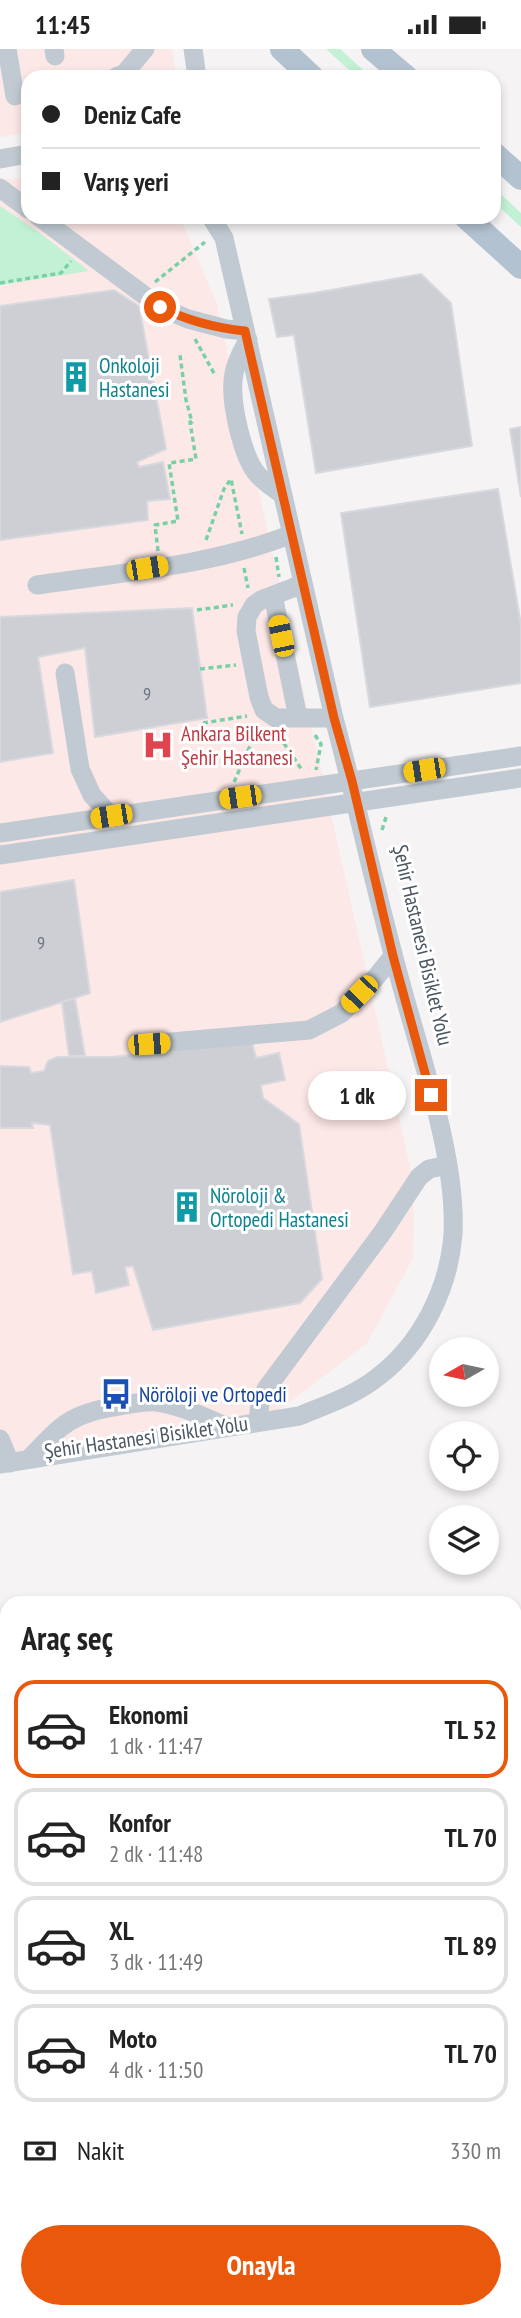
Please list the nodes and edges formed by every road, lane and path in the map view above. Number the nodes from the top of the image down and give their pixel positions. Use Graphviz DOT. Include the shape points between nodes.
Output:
graph roads {
  1 [pos="8,49"];
  2 [pos="145,49"];
  3 [pos="193,49"];
  4 [pos="282,49"];
  5 [pos="373,49"];
  6 [pos="127,70"];
  7 [pos="196,70"];
  8 [pos="304,70"];
  9 [pos="397,70"];
  10 [pos="14,96"];
  11 [pos="21,155"];
  12 [pos="0,159"];
  13 [pos="501,160"];
  14 [pos="518,175"];
  15 [pos="0,188"];
  16 [pos="21,204"];
  17 [pos="48,224"];
  18 [pos="212,224"];
  19 [pos="220,224"];
  20 [pos="474,224"];
  21 [pos="215,240"];
  22 [pos="75,257"];
  23 [pos="521,267"];
  24 [pos="0,283"];
  25 [pos="148,288"];
  26 [pos="246,335"];
  27 [pos="194,337"];
  28 [pos="180,355"];
  29 [pos="218,380"];
  30 [pos="283,495"];
  31 [pos="292,534"];
  32 [pos="243,541"];
  33 [pos="207,546"];
  34 [pos="158,551"];
  35 [pos="243,562"];
  36 [pos="303,584"];
  37 [pos="37,585"];
  38 [pos="248,591"];
  39 [pos="273,595"];
  40 [pos="200,669"];
  41 [pos="65,673"];
  42 [pos="239,677"];
  43 [pos="298,718"];
  44 [pos="334,718"];
  45 [pos="203,723"];
  46 [pos="258,728"];
  47 [pos="265,731"];
  48 [pos="276,731"];
  49 [pos="521,756"];
  50 [pos="319,760"];
  51 [pos="521,778"];
  52 [pos="352,781"];
  53 [pos="233,787"];
  54 [pos="356,803"];
  55 [pos="388,814"];
  56 [pos="111,816"];
  57 [pos="0,833"];
  58 [pos="381,835"];
  59 [pos="0,855"];
  60 [pos="393,956"];
  61 [pos="149,1044"];
  62 [pos="448,1165"];
  63 [pos="258,1423"];
  64 [pos="229,1427"];
  65 [pos="0,1439"];
  66 [pos="13,1462"];
  1 -- 10 [label="street"];
  2 -- 6 [label="street"];
  3 -- 7 [label="street"];
  4 -- 8 [label="main road"];
  5 -- 9 [label="main road"];
  11 -- 12 [label="street"];
  13 -- 14 [label="main road"];
  15 -- 16 [label="street"];
  17 -- 26 [label="street" via="160,307"];
  18 -- 21 [label="street"];
  19 -- 21 [label="street"];
  20 -- 23 [label="main road"];
  21 -- 25 [label="path"];
  21 -- 26 [label="street"];
  22 -- 24 [label="path" via="61,273"];
  26 -- 30 [label="street"];
  26 -- 30 [label="street" via="233,380 246,455 257,474"];
  27 -- 29 [label="path"];
  28 -- 34 [label="path" via="196,459 169,463 178,521 155,525"];
  30 -- 31 [label="street"];
  31 -- 36 [label="street"];
  31 -- 37 [label="street" via="220,556"];
  32 -- 33 [label="path" via="231,479 215,511"];
  35 -- 38 [label="path"];
  36 -- 39 [label="street"];
  36 -- 44 [label="street"];
  39 -- 43 [label="street"];
  39 -- 43 [label="street" via="254,605 246,623 259,697 270,715"];
  40 -- 42 [label="path" via="236,664"];
  41 -- 56 [label="street" via="79,769 92,795"];
  43 -- 44 [label="street"];
  44 -- 52 [label="street"];
  45 -- 46 [label="path" via="252,715"];
  46 -- 47 [label="path"];
  46 -- 53 [label="path"];
  48 -- 50 [label="path" via="301,769 312,777"];
  49 -- 52 [label="street"];
  51 -- 54 [label="street"];
  52 -- 54 [label="street"];
  52 -- 56 [label="street"];
  54 -- 59 [label="street"];
  54 -- 60 [label="street"];
  55 -- 58 [label="path, Şehir Hastanesi Bisiklet Yolu"];
  56 -- 57 [label="street"];
  60 -- 61 [label="street" via="342,1013 309,1030"];
  60 -- 62 [label="street"];
  62 -- 63 [label="street" via="429,1169 419,1177 266,1388"];
  62 -- 63 [label="street" via="453,1234 445,1278 429,1317 407,1350 378,1377 341,1399 299,1416"];
  63 -- 64 [label="street"];
  64 -- 66 [label="street"];
  64 -- 66 [label="street" via="159,1402 90,1410"];
  65 -- 66 [label="street"];
}
